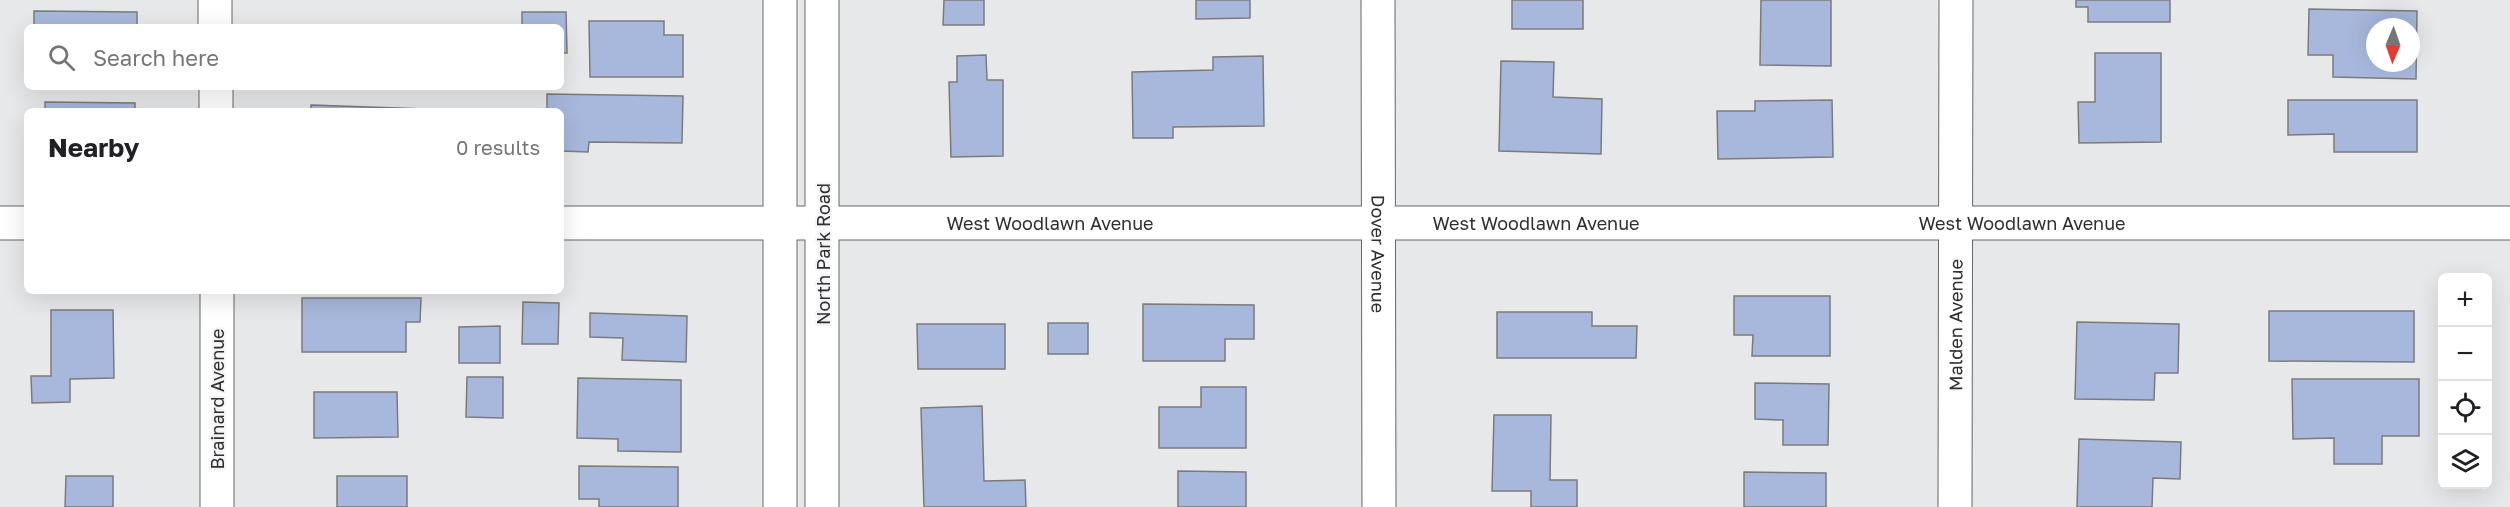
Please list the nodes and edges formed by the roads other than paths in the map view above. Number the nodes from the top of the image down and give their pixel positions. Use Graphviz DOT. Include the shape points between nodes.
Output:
graph roads {
  1 [pos="215,0"];
  2 [pos="780,0"];
  3 [pos="822,0"];
  4 [pos="1378,0"];
  5 [pos="1956,0"];
  6 [pos="215,24"];
  7 [pos="216,90"];
  8 [pos="216,108"];
  9 [pos="1379,222"];
  10 [pos="0,223"];
  11 [pos="24,223"];
  12 [pos="564,223"];
  13 [pos="780,223"];
  14 [pos="823,223"];
  15 [pos="1956,223"];
  16 [pos="2510,223"];
  17 [pos="217,294"];
  18 [pos="217,507"];
  19 [pos="780,507"];
  20 [pos="822,507"];
  21 [pos="1379,507"];
  22 [pos="1955,507"];
  1 -- 6 [label="street"];
  2 -- 13 [label="street"];
  3 -- 14 [label="street, North Park Road"];
  4 -- 9 [label="street, Dover Avenue"];
  5 -- 15 [label="street, Malden Avenue"];
  7 -- 8 [label="street"];
  9 -- 14 [label="street, West Woodlawn Avenue"];
  9 -- 15 [label="street, West Woodlawn Avenue"];
  9 -- 21 [label="street, Dover Avenue"];
  10 -- 11 [label="street"];
  12 -- 13 [label="street, West Woodlawn Avenue"];
  13 -- 14 [label="street, West Woodlawn Avenue"];
  13 -- 19 [label="street"];
  14 -- 20 [label="street, North Park Road"];
  15 -- 16 [label="street, West Woodlawn Avenue"];
  15 -- 22 [label="street, Malden Avenue"];
  17 -- 18 [label="street, Brainard Avenue"];
}
